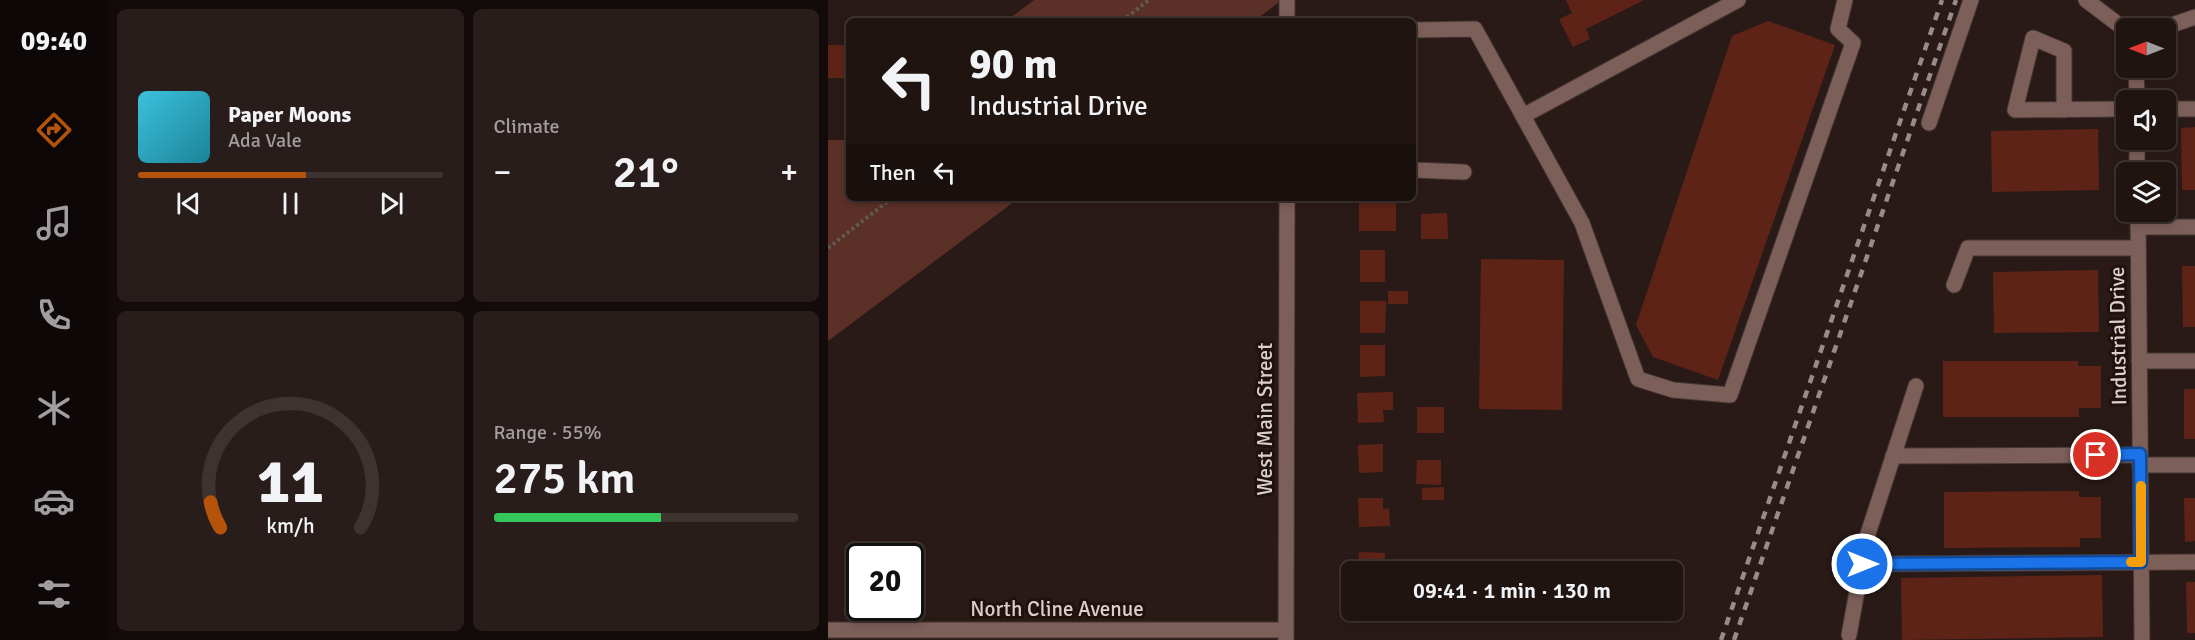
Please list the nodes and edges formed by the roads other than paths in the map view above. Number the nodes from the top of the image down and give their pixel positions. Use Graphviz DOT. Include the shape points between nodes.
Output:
graph roads {
  1 [pos="1287,0"];
  2 [pos="1738,0"];
  3 [pos="1845,0"];
  4 [pos="1971,0"];
  5 [pos="2086,0"];
  6 [pos="2195,17"];
  7 [pos="1287,18"];
  8 [pos="2116,23"];
  9 [pos="2176,24"];
  10 [pos="1416,30"];
  11 [pos="2116,109"];
  12 [pos="2176,109"];
  13 [pos="2195,109"];
  14 [pos="2064,110"];
  15 [pos="1523,116"];
  16 [pos="1929,123"];
  17 [pos="1416,170"];
  18 [pos="1464,172"];
  19 [pos="1287,201"];
  20 [pos="2138,222"];
  21 [pos="2138,227"];
  22 [pos="2195,227"];
  23 [pos="2138,248"];
  24 [pos="1954,285"];
  25 [pos="2139,361"];
  26 [pos="2195,361"];
  27 [pos="1916,386"];
  28 [pos="1893,456"];
  29 [pos="2140,460"];
  30 [pos="2195,465"];
  31 [pos="1866,540"];
  32 [pos="2141,562"];
  33 [pos="2195,562"];
  34 [pos="828,630"];
  35 [pos="1125,635"];
  36 [pos="1285,635"];
  37 [pos="1849,635"];
  38 [pos="2142,640"];
  1 -- 7 [label="street"];
  2 -- 15 [label="street"];
  3 -- 15 [label="street" via="1838,29 1853,43 1730,395 1673,390 1638,379 1582,223"];
  4 -- 16 [label="street"];
  5 -- 8 [label="street"];
  6 -- 9 [label="street"];
  10 -- 15 [label="street" via="1475,29"];
  11 -- 14 [label="street"];
  12 -- 13 [label="street"];
  14 -- 14 [label="street" via="2015,110 2033,38 2064,51"];
  17 -- 18 [label="street"];
  19 -- 36 [label="street, West Main Street"];
  20 -- 21 [label="street, Industrial Drive"];
  21 -- 22 [label="street"];
  21 -- 23 [label="street, Industrial Drive"];
  23 -- 24 [label="street" via="1968,248"];
  23 -- 25 [label="street, Industrial Drive"];
  25 -- 26 [label="street"];
  25 -- 29 [label="street, Industrial Drive"];
  27 -- 28 [label="street"];
  28 -- 29 [label="street"];
  28 -- 31 [label="street"];
  29 -- 30 [label="street"];
  29 -- 32 [label="street, Industrial Drive"];
  32 -- 33 [label="street"];
  32 -- 37 [label="street" via="1862,564"];
  32 -- 38 [label="street, Industrial Drive"];
  34 -- 35 [label="street, North Cline Avenue"];
  35 -- 36 [label="street, North Cline Avenue"];
}
